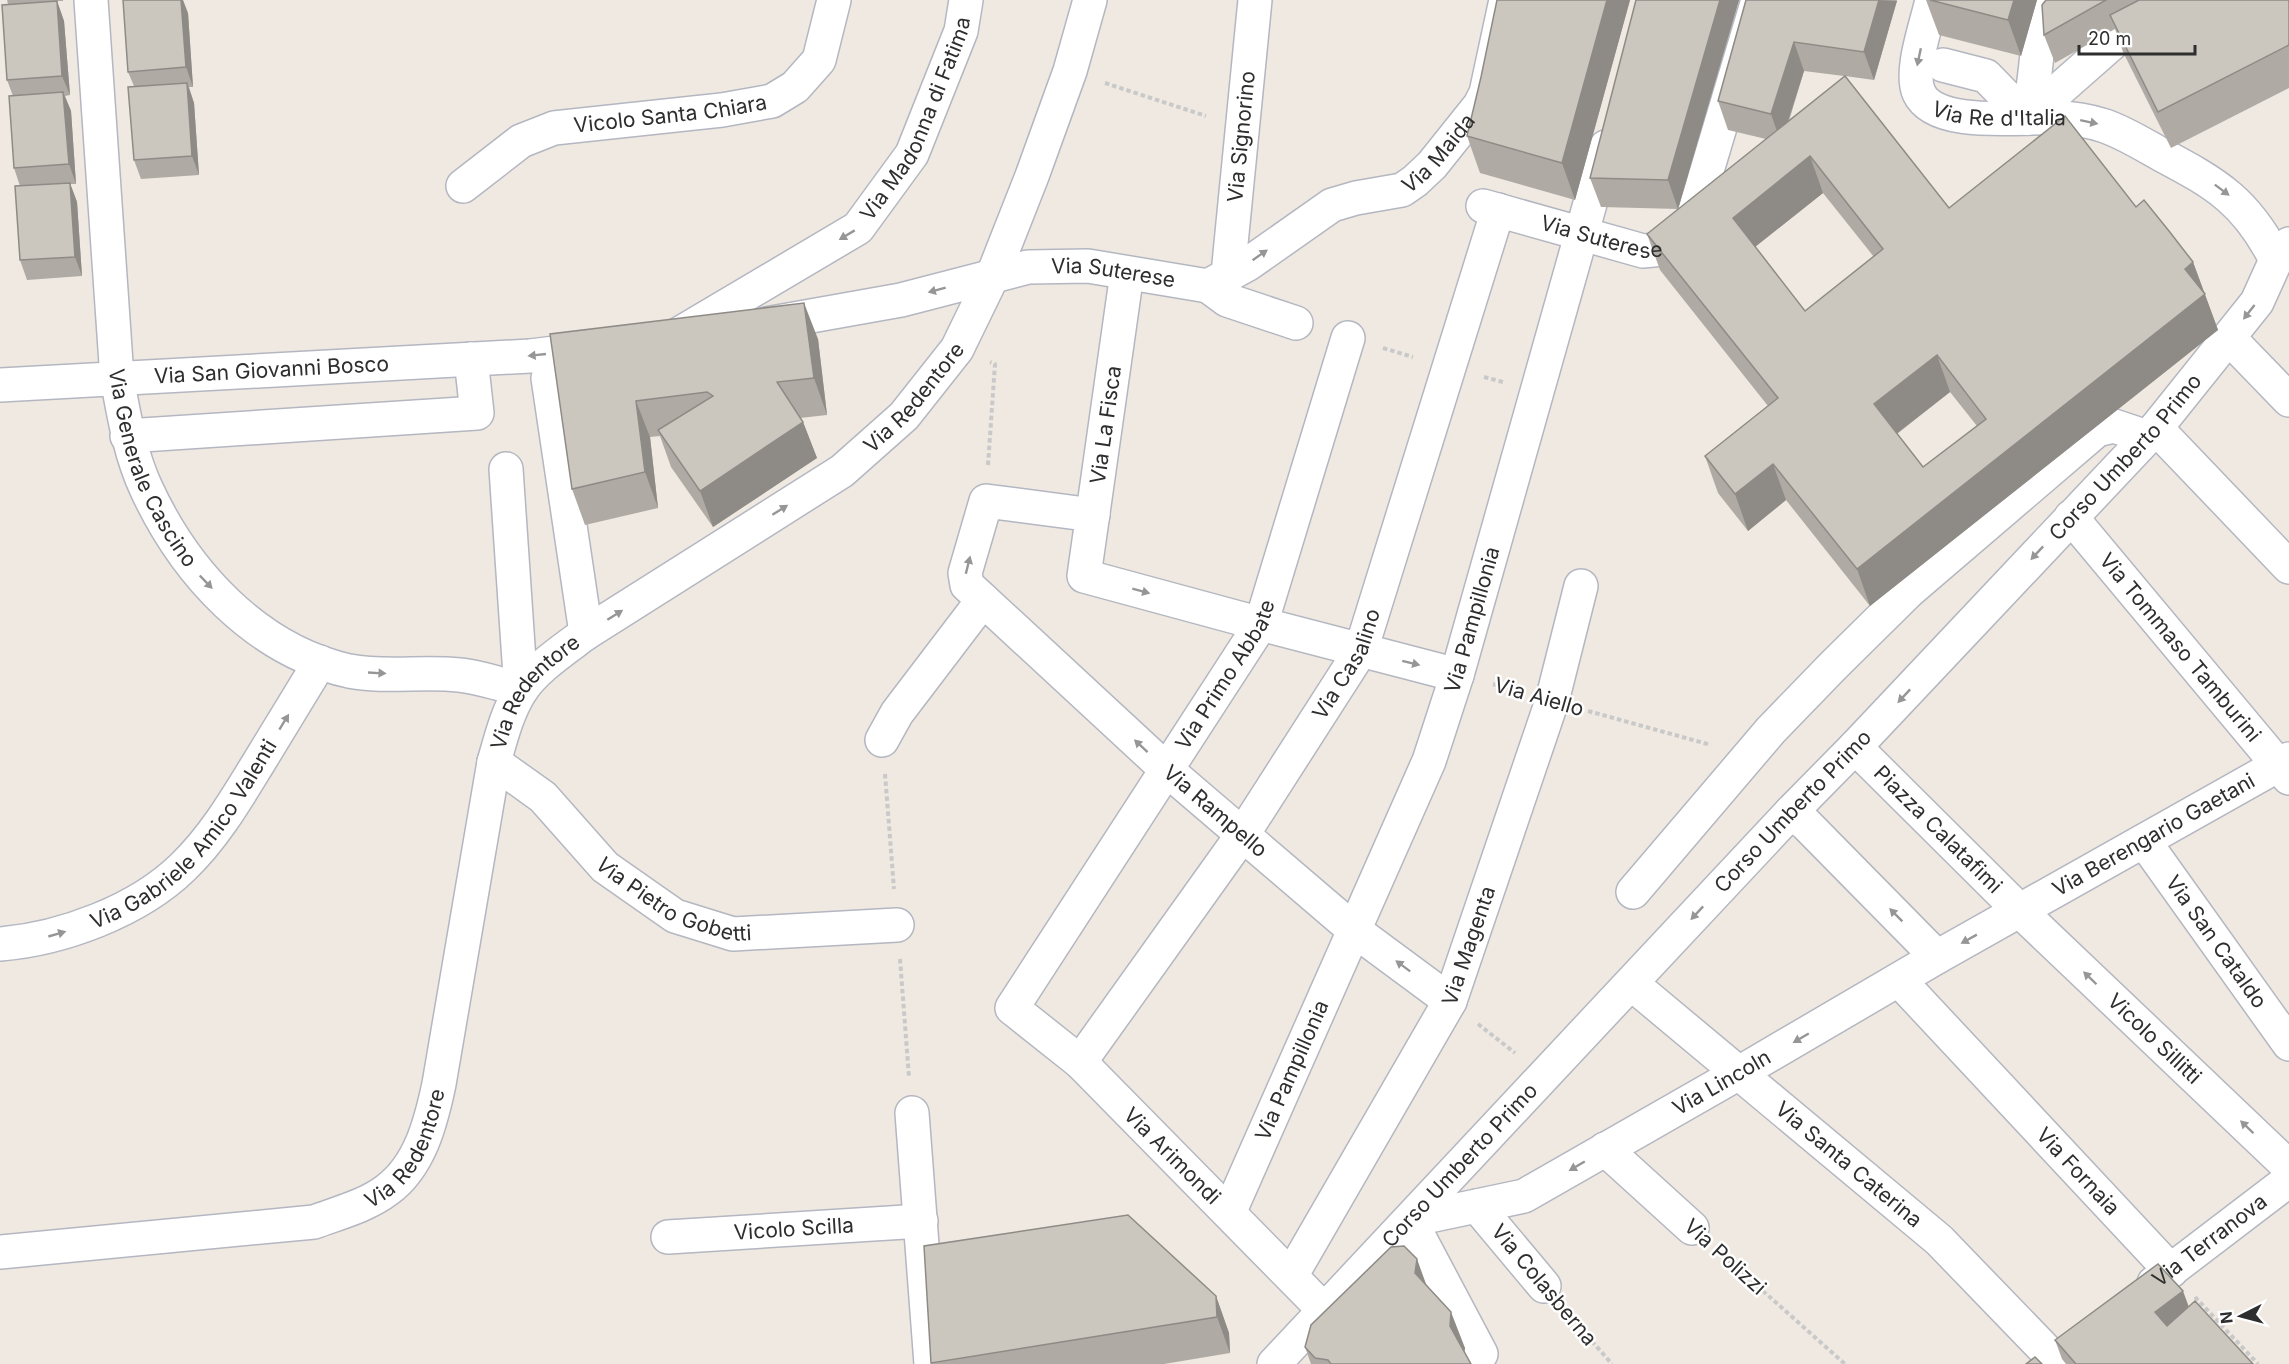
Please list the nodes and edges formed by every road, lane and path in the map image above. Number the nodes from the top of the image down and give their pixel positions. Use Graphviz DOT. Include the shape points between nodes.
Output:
graph roads {
  1 [pos="91,0"];
  2 [pos="834,0"];
  3 [pos="966,0"];
  4 [pos="1069,0"];
  5 [pos="1090,0"];
  6 [pos="1255,0"];
  7 [pos="1506,0"];
  8 [pos="1758,0"];
  9 [pos="1932,0"];
  10 [pos="2188,0"];
  11 [pos="2047,4"];
  12 [pos="1942,65"];
  13 [pos="1070,71"];
  14 [pos="1042,91"];
  15 [pos="2027,118"];
  16 [pos="1612,123"];
  17 [pos="1242,128"];
  18 [pos="463,186"];
  19 [pos="1491,208"];
  20 [pos="1582,234"];
  21 [pos="2282,252"];
  22 [pos="1126,273"];
  23 [pos="993,275"];
  24 [pos="1218,280"];
  25 [pos="1296,323"];
  26 [pos="1348,338"];
  27 [pos="2229,338"];
  28 [pos="645,343"];
  29 [pos="957,350"];
  30 [pos="471,359"];
  31 [pos="117,378"];
  32 [pos="548,378"];
  33 [pos="0,385"];
  34 [pos="2289,400"];
  35 [pos="2151,432"];
  36 [pos="127,436"];
  37 [pos="506,469"];
  38 [pos="986,501"];
  39 [pos="1093,515"];
  40 [pos="2071,517"];
  41 [pos="2289,567"];
  42 [pos="1581,586"];
  43 [pos="983,600"];
  44 [pos="1261,624"];
  45 [pos="586,633"];
  46 [pos="1361,650"];
  47 [pos="320,662"];
  48 [pos="1457,675"];
  49 [pos="520,690"];
  50 [pos="1552,701"];
  51 [pos="882,740"];
  52 [pos="1855,747"];
  53 [pos="1750,755"];
  54 [pos="494,762"];
  55 [pos="2285,767"];
  56 [pos="1167,770"];
  57 [pos="1791,812"];
  58 [pos="1243,834"];
  59 [pos="2144,841"];
  60 [pos="1633,892"];
  61 [pos="2020,912"];
  62 [pos="897,925"];
  63 [pos="1354,930"];
  64 [pos="0,944"];
  65 [pos="1937,957"];
  66 [pos="1899,980"];
  67 [pos="1632,984"];
  68 [pos="1450,1001"];
  69 [pos="1012,1008"];
  70 [pos="2289,1044"];
  71 [pos="1080,1062"];
  72 [pos="1739,1073"];
  73 [pos="1544,1076"];
  74 [pos="912,1113"];
  75 [pos="1605,1149"];
  76 [pos="2289,1167"];
  77 [pos="2289,1180"];
  78 [pos="1477,1206"];
  79 [pos="1229,1213"];
  80 [pos="1410,1220"];
  81 [pos="921,1221"];
  82 [pos="1692,1228"];
  83 [pos="668,1237"];
  84 [pos="0,1252"];
  85 [pos="2171,1271"];
  86 [pos="1291,1276"];
  87 [pos="1544,1286"];
  88 [pos="2135,1298"];
  89 [pos="1324,1310"];
  90 [pos="2080,1338"];
  91 [pos="1481,1354"];
  92 [pos="2048,1361"];
  93 [pos="931,1364"];
  94 [pos="1274,1364"];
  95 [pos="1612,1364"];
  96 [pos="1845,1364"];
  97 [pos="2258,1364"];
  1 -- 31 [label="street, Via Generale Cascino"];
  2 -- 18 [label="street, Vicolo Santa Chiara" via="819,60 795,87 772,101 554,128 520,141"];
  3 -- 28 [label="street, Via Madonna di Fatima, one-way" via="961,31 912,154 858,228"];
  4 -- 14 [label="street"];
  5 -- 13 [label="street, Via Redentore"];
  6 -- 17 [label="street, Via Signorino"];
  24 -- 7 [label="street, Via Maida, one-way" via="1248,264 1332,205 1402,190 1432,165 1486,93"];
  8 -- 20 [label="street, Via Suterese" via="1683,241 1666,249 1643,252"];
  9 -- 15 [label="street, Via Re d'Italia, one-way" via="1915,78 1920,95 1937,111 1959,117"];
  10 -- 15 [label="street" via="2119,37"];
  11 -- 15 [label="street"];
  12 -- 15 [label="street" via="1986,76"];
  13 -- 17 [label="path"];
  13 -- 23 [label="street, Via Redentore"];
  15 -- 21 [label="street, Via Re d'Italia, one-way" via="2105,126 2172,160 2234,200"];
  16 -- 20 [label="street, Via Pampillonia"];
  17 -- 24 [label="street, Via Signorino"];
  19 -- 20 [label="street, Via Suterese"];
  19 -- 46 [label="street, Via Casalino"];
  20 -- 48 [label="street, Via Pampillonia"];
  21 -- 27 [label="street, Corso Umberto Primo, one-way" via="2257,302"];
  22 -- 23 [label="street, Via Suterese" via="1088,266 1028,267"];
  22 -- 24 [label="street, Via Suterese"];
  22 -- 39 [label="street, Via La Fisca"];
  23 -- 28 [label="street, Via San Giovanni Bosco, one-way" via="901,300"];
  23 -- 29 [label="street, Via Redentore"];
  24 -- 25 [label="street" via="1227,300"];
  26 -- 44 [label="street, Via Primo Abbate"];
  27 -- 34 [label="street"];
  27 -- 35 [label="street, Corso Umberto Primo"];
  28 -- 30 [label="street, Via San Giovanni Bosco, one-way"];
  29 -- 38 [label="path" via="995,364"];
  45 -- 29 [label="street, Via Redentore, one-way" via="842,471 904,416"];
  30 -- 31 [label="street, Via San Giovanni Bosco"];
  30 -- 36 [label="street" via="477,413"];
  31 -- 33 [label="street, Via San Giovanni Bosco"];
  31 -- 36 [label="street, Via Generale Cascino"];
  32 -- 45 [label="street"];
  35 -- 40 [label="street, Corso Umberto Primo"];
  35 -- 41 [label="street"];
  35 -- 53 [label="street" via="2114,426 2097,430 1909,591"];
  36 -- 47 [label="street, Via Generale Cascino, one-way" via="145,488 172,537 203,580 253,626 298,654"];
  37 -- 49 [label="street"];
  38 -- 39 [label="street"];
  43 -- 38 [label="street, Via Rampello, one-way" via="967,585 965,573"];
  39 -- 44 [label="street, Via La Fisca, one-way" via="1084,576"];
  40 -- 52 [label="street, Corso Umberto Primo, one-way"];
  40 -- 55 [label="street, Via Tommaso Tamburini"];
  42 -- 50 [label="street, Via Magenta"];
  43 -- 51 [label="street" via="897,713"];
  56 -- 43 [label="street, Via Rampello, one-way"];
  44 -- 46 [label="street"];
  44 -- 56 [label="street, Via Primo Abbate"];
  45 -- 49 [label="street, Via Redentore" via="550,660"];
  46 -- 48 [label="street, one-way"];
  46 -- 58 [label="street, Via Casalino"];
  47 -- 49 [label="street, Via Generale Cascino, one-way" via="351,671 480,678"];
  64 -- 47 [label="street, Via Gabriele Amico Valenti, one-way" via="48,936 113,914 153,891 182,868 226,816"];
  48 -- 50 [label="path, Via Aiello"];
  48 -- 63 [label="street, Via Pampillonia" via="1429,761"];
  49 -- 54 [label="street, Via Redentore"];
  50 -- 53 [label="path, Via Aiello"];
  50 -- 68 [label="street, Via Magenta"];
  52 -- 57 [label="street, Corso Umberto Primo"];
  52 -- 61 [label="street, Piazza Calatafimi"];
  53 -- 60 [label="street"];
  54 -- 62 [label="street, Via Pietro Gobetti" via="543,797 605,867 675,916 733,934"];
  54 -- 84 [label="street, Via Redentore" via="430,1127 410,1164 387,1190 314,1222"];
  55 -- 59 [label="street, Via Berengario Gaetani"];
  56 -- 58 [label="street, Via Rampello"];
  56 -- 69 [label="street, Via Primo Abbate"];
  65 -- 57 [label="street, one-way"];
  57 -- 67 [label="street, Corso Umberto Primo, one-way"];
  58 -- 63 [label="street, Via Rampello"];
  58 -- 71 [label="street, Via Casalino"];
  59 -- 61 [label="street, Via Berengario Gaetani"];
  59 -- 70 [label="street, Via San Cataldo"];
  61 -- 65 [label="street, Via Lincoln, one-way"];
  76 -- 61 [label="street, Vicolo Sillitti, one-way"];
  68 -- 63 [label="street, Via Rampello, one-way"];
  63 -- 79 [label="street, Via Pampillonia"];
  65 -- 66 [label="street, Via Lincoln"];
  66 -- 72 [label="street, Via Lincoln, one-way"];
  66 -- 85 [label="street, Via Fornaia"];
  67 -- 72 [label="street, Via Santa Caterina"];
  67 -- 73 [label="street, Corso Umberto Primo"];
  68 -- 73 [label="path"];
  68 -- 86 [label="street, Via Magenta"];
  69 -- 71 [label="street, Via Arimondi"];
  71 -- 79 [label="street, Via Arimondi"];
  72 -- 75 [label="street, Via Lincoln"];
  72 -- 92 [label="street, Via Santa Caterina" via="1939,1240"];
  73 -- 80 [label="street, Corso Umberto Primo"];
  74 -- 81 [label="street"];
  75 -- 78 [label="street, Via Lincoln, one-way" via="1524,1196"];
  75 -- 82 [label="street, Via Polizzi"];
  77 -- 85 [label="street, Via Terranova"];
  78 -- 80 [label="street, Via Lincoln"];
  78 -- 87 [label="street, Via Colasberna"];
  79 -- 86 [label="street, Via Arimondi"];
  80 -- 89 [label="street, Corso Umberto Primo"];
  80 -- 91 [label="street"];
  81 -- 83 [label="street, Vicolo Scilla"];
  81 -- 93 [label="street"];
  82 -- 96 [label="path, Via Polizzi"];
  85 -- 88 [label="street, Via Terranova"];
  85 -- 97 [label="path"];
  86 -- 89 [label="street, Via Arimondi"];
  87 -- 95 [label="path, Via Colasberna"];
  89 -- 94 [label="street, Corso Umberto Primo"];
  90 -- 92 [label="street"];
}
